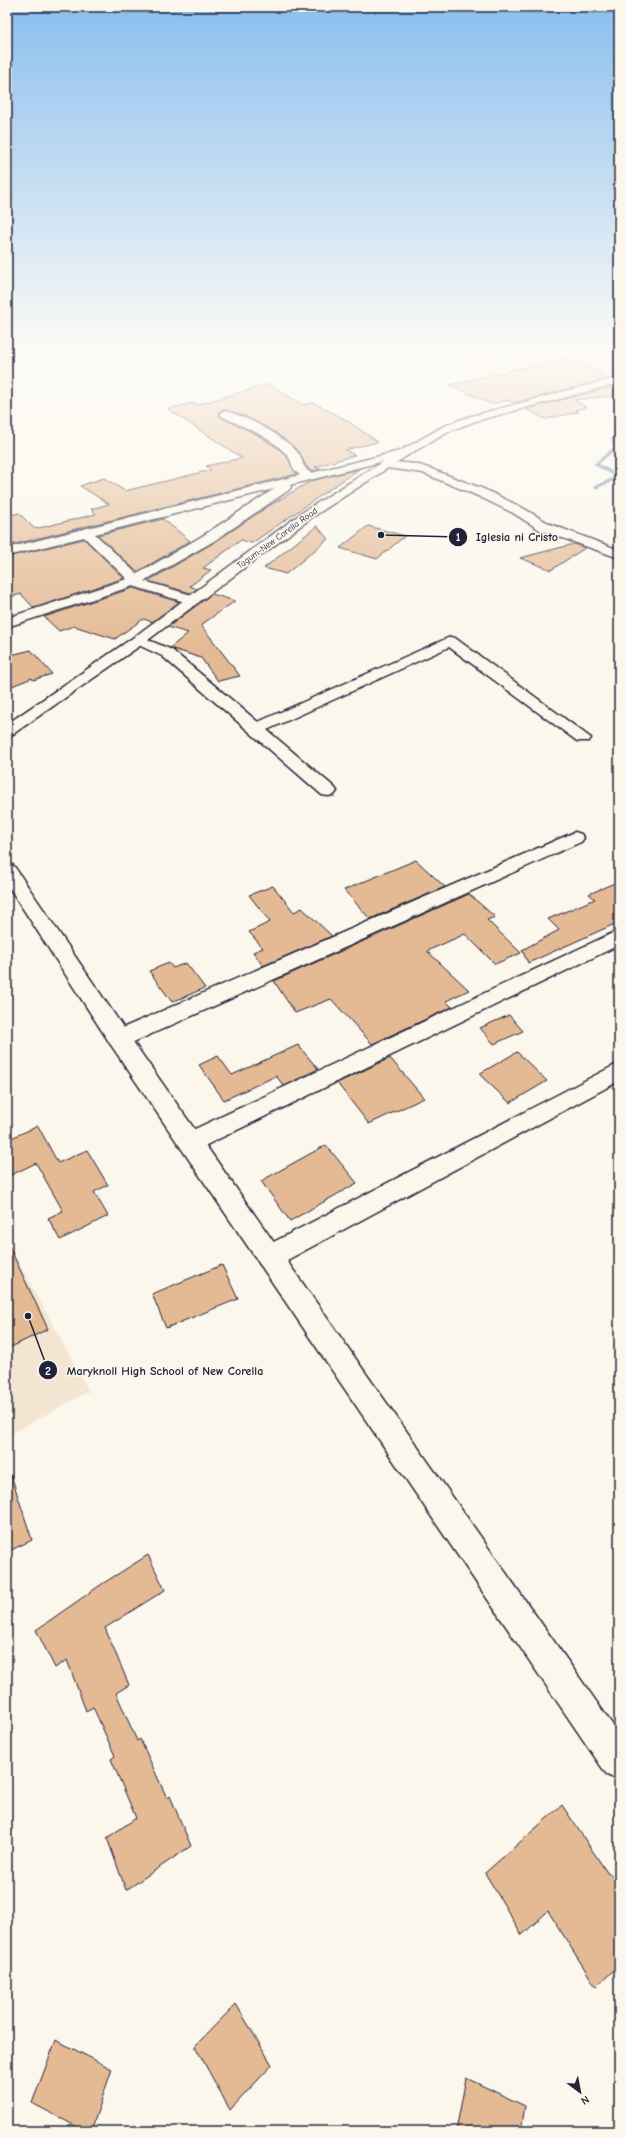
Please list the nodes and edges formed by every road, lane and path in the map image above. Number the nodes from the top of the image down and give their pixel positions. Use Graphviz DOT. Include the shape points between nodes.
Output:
graph roads {
  1 [pos="290,451"];
  2 [pos="408,451"];
  3 [pos="404,453"];
  4 [pos="384,465"];
  5 [pos="308,476"];
  6 [pos="293,480"];
  7 [pos="87,533"];
  8 [pos="7,552"];
  9 [pos="619,554"];
  10 [pos="135,581"];
  11 [pos="193,600"];
  12 [pos="7,623"];
  13 [pos="139,640"];
  14 [pos="255,730"];
  15 [pos="7,731"];
  16 [pos="583,738"];
  17 [pos="328,791"];
  18 [pos="575,838"];
  19 [pos="7,870"];
  20 [pos="619,937"];
  21 [pos="119,1039"];
  22 [pos="619,1071"];
  23 [pos="190,1142"];
  24 [pos="269,1257"];
  25 [pos="619,1763"];
  1 -- 5 [label="street" via="294,455 294,464"];
  2 -- 3 [label="street, Tagum-New Corella Road"];
  3 -- 4 [label="street, Tagum-New Corella Road"];
  3 -- 5 [label="street"];
  4 -- 9 [label="street" via="427,471 482,493 545,527"];
  4 -- 11 [label="street, Tagum-New Corella Road" via="307,515"];
  5 -- 6 [label="street"];
  6 -- 7 [label="street"];
  6 -- 10 [label="street" via="275,495 209,538"];
  7 -- 8 [label="street"];
  7 -- 10 [label="street"];
  10 -- 11 [label="street" via="145,587"];
  10 -- 12 [label="street"];
  11 -- 13 [label="street, Tagum-New Corella Road"];
  13 -- 14 [label="street" via="167,653"];
  13 -- 15 [label="street, Tagum-New Corella Road"];
  14 -- 16 [label="street" via="450,640"];
  14 -- 17 [label="street"];
  18 -- 21 [label="street"];
  19 -- 21 [label="street"];
  20 -- 23 [label="street"];
  21 -- 23 [label="street"];
  22 -- 24 [label="street"];
  23 -- 24 [label="street"];
  24 -- 25 [label="street"];
}
